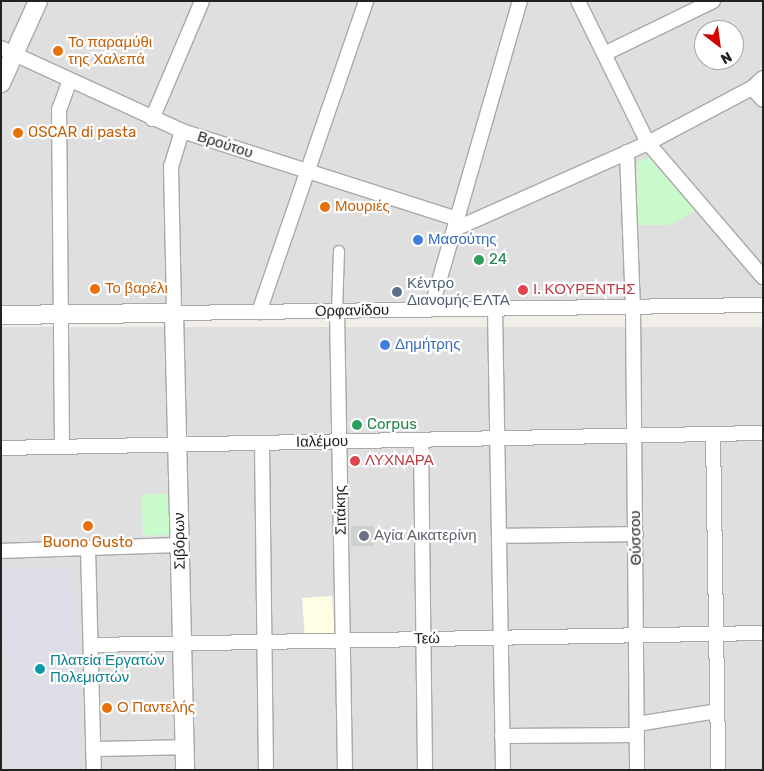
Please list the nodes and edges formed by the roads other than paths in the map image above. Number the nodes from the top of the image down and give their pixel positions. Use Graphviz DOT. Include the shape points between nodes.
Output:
graph roads {
  1 [pos="38,1"];
  2 [pos="202,1"];
  3 [pos="520,1"];
  4 [pos="578,1"];
  5 [pos="713,1"];
  6 [pos="364,2"];
  7 [pos="8,51"];
  8 [pos="604,54"];
  9 [pos="763,78"];
  10 [pos="69,82"];
  11 [pos="1,83"];
  12 [pos="752,88"];
  13 [pos="763,100"];
  14 [pos="152,119"];
  15 [pos="182,131"];
  16 [pos="648,143"];
  17 [pos="627,152"];
  18 [pos="308,172"];
  19 [pos="456,224"];
  20 [pos="339,251"];
  21 [pos="763,277"];
  22 [pos="763,305"];
  23 [pos="633,307"];
  24 [pos="496,309"];
  25 [pos="431,310"];
  26 [pos="337,311"];
  27 [pos="259,312"];
  28 [pos="174,313"];
  29 [pos="59,315"];
  30 [pos="1,316"];
  31 [pos="763,433"];
  32 [pos="713,434"];
  33 [pos="634,435"];
  34 [pos="498,438"];
  35 [pos="421,441"];
  36 [pos="339,442"];
  37 [pos="262,443"];
  38 [pos="178,444"];
  39 [pos="62,446"];
  40 [pos="1,448"];
  41 [pos="636,534"];
  42 [pos="499,536"];
  43 [pos="180,545"];
  44 [pos="88,548"];
  45 [pos="1,551"];
  46 [pos="763,633"];
  47 [pos="716,634"];
  48 [pos="637,635"];
  49 [pos="501,638"];
  50 [pos="424,639"];
  51 [pos="343,641"];
  52 [pos="265,642"];
  53 [pos="182,644"];
  54 [pos="92,645"];
  55 [pos="717,711"];
  56 [pos="637,729"];
  57 [pos="502,736"];
  58 [pos="185,748"];
  59 [pos="93,749"];
  60 [pos="94,770"];
  61 [pos="185,770"];
  62 [pos="266,770"];
  63 [pos="345,770"];
  64 [pos="425,770"];
  65 [pos="503,770"];
  66 [pos="637,770"];
  67 [pos="718,770"];
  1 -- 7 [label="street"];
  2 -- 14 [label="street"];
  3 -- 19 [label="street"];
  4 -- 8 [label="street"];
  5 -- 8 [label="street"];
  6 -- 18 [label="street"];
  7 -- 10 [label="street, Βρούτου"];
  7 -- 11 [label="street"];
  8 -- 16 [label="street"];
  9 -- 12 [label="street"];
  10 -- 14 [label="street, Βρούτου"];
  10 -- 29 [label="street" via="60,110"];
  12 -- 13 [label="street"];
  12 -- 16 [label="street"];
  14 -- 15 [label="street, Βρούτου"];
  15 -- 18 [label="street, Βρούτου"];
  15 -- 28 [label="street" via="171,166"];
  16 -- 17 [label="street"];
  16 -- 21 [label="street"];
  17 -- 19 [label="street"];
  17 -- 23 [label="street, Θύσσου"];
  18 -- 19 [label="street, Βρούτου"];
  18 -- 27 [label="street"];
  19 -- 25 [label="street"];
  20 -- 26 [label="street, Σιτάκης"];
  22 -- 23 [label="street, Ορφανίδου"];
  23 -- 24 [label="street, Ορφανίδου"];
  23 -- 33 [label="street, Θύσσου"];
  24 -- 25 [label="street, Ορφανίδου"];
  24 -- 34 [label="street"];
  25 -- 26 [label="street, Ορφανίδου"];
  26 -- 27 [label="street, Ορφανίδου"];
  26 -- 36 [label="street, Σιτάκης"];
  27 -- 28 [label="street, Ορφανίδου"];
  28 -- 29 [label="street, Ορφανίδου"];
  28 -- 38 [label="street, Σιβόρων"];
  29 -- 30 [label="street, Ορφανίδου"];
  29 -- 39 [label="street"];
  31 -- 32 [label="street, Ιαλέμου"];
  32 -- 33 [label="street, Ιαλέμου"];
  32 -- 47 [label="street"];
  33 -- 34 [label="street, Ιαλέμου"];
  33 -- 41 [label="street, Θύσσου"];
  34 -- 35 [label="street, Ιαλέμου"];
  34 -- 42 [label="street"];
  35 -- 36 [label="street, Ιαλέμου"];
  35 -- 50 [label="street"];
  36 -- 37 [label="street, Ιαλέμου"];
  36 -- 51 [label="street, Σιτάκης"];
  37 -- 38 [label="street, Ιαλέμου"];
  37 -- 52 [label="street"];
  38 -- 39 [label="street, Ιαλέμου"];
  38 -- 43 [label="street, Σιβόρων"];
  39 -- 40 [label="street, Ιαλέμου"];
  41 -- 42 [label="street"];
  41 -- 48 [label="street, Θύσσου"];
  42 -- 49 [label="street"];
  43 -- 44 [label="street"];
  43 -- 53 [label="street, Σιβόρων"];
  44 -- 45 [label="street"];
  44 -- 54 [label="street"];
  46 -- 47 [label="street, Τεώ"];
  47 -- 48 [label="street, Τεώ"];
  47 -- 55 [label="street"];
  48 -- 49 [label="street, Τεώ"];
  48 -- 56 [label="street, Θύσσου"];
  49 -- 50 [label="street, Τεώ"];
  49 -- 57 [label="street"];
  50 -- 51 [label="street, Τεώ"];
  50 -- 64 [label="street"];
  51 -- 52 [label="street, Τεώ"];
  51 -- 63 [label="street, Σιτάκης"];
  52 -- 53 [label="street, Τεώ"];
  52 -- 62 [label="street"];
  53 -- 54 [label="street, Τεώ"];
  53 -- 58 [label="street, Σιβόρων"];
  54 -- 59 [label="street"];
  55 -- 56 [label="street"];
  55 -- 67 [label="street"];
  56 -- 57 [label="street"];
  56 -- 66 [label="street, Θύσσου"];
  57 -- 65 [label="street"];
  58 -- 59 [label="street"];
  58 -- 61 [label="street, Σιβόρων"];
  59 -- 60 [label="street"];
}
